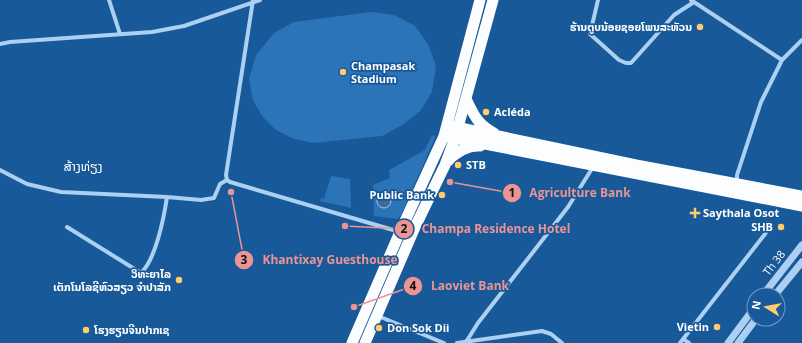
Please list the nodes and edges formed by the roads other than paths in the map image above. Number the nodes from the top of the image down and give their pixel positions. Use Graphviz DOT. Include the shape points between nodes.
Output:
graph roads {
  1 [pos="109,0"];
  2 [pos="260,0"];
  3 [pos="480,0"];
  4 [pos="493,0"];
  5 [pos="598,0"];
  6 [pos="252,1"];
  7 [pos="692,1"];
  8 [pos="120,34"];
  9 [pos="802,40"];
  10 [pos="0,44"];
  11 [pos="782,60"];
  12 [pos="466,99"];
  13 [pos="451,132"];
  14 [pos="500,142"];
  15 [pos="595,161"];
  16 [pos="446,163"];
  17 [pos="0,170"];
  18 [pos="227,180"];
  19 [pos="736,187"];
  20 [pos="802,196"];
  21 [pos="167,197"];
  22 [pos="802,206"];
  23 [pos="67,227"];
  24 [pos="768,229"];
  25 [pos="400,232"];
  26 [pos="411,238"];
  27 [pos="802,246"];
  28 [pos="802,262"];
  29 [pos="769,287"];
  30 [pos="782,287"];
  31 [pos="372,313"];
  32 [pos="746,319"];
  33 [pos="750,327"];
  34 [pos="683,339"];
  35 [pos="466,342"];
  36 [pos="352,343"];
  37 [pos="365,343"];
  38 [pos="444,343"];
  39 [pos="457,343"];
  40 [pos="562,343"];
  41 [pos="680,343"];
  42 [pos="689,343"];
  43 [pos="728,343"];
  44 [pos="738,343"];
  1 -- 8 [label="street"];
  2 -- 6 [label="street"];
  3 -- 13 [label="highway"];
  4 -- 12 [label="highway"];
  5 -- 7 [label="street" via="590,34 619,60 626,63 631,63 674,15"];
  6 -- 8 [label="street" via="184,26"];
  6 -- 18 [label="street"];
  7 -- 11 [label="street"];
  8 -- 10 [label="street"];
  9 -- 11 [label="street"];
  11 -- 19 [label="street" via="761,102 737,174"];
  12 -- 13 [label="highway"];
  12 -- 14 [label="highway" via="475,119"];
  13 -- 14 [label="highway"];
  13 -- 16 [label="highway"];
  13 -- 25 [label="highway"];
  14 -- 15 [label="highway"];
  14 -- 16 [label="highway" via="473,146 455,154"];
  15 -- 19 [label="highway"];
  15 -- 35 [label="street" via="568,207 482,317"];
  16 -- 26 [label="highway"];
  17 -- 21 [label="street" via="27,184 61,192"];
  18 -- 21 [label="street" via="220,184 216,196 211,199"];
  18 -- 25 [label="street"];
  19 -- 20 [label="highway"];
  19 -- 22 [label="highway"];
  21 -- 23 [label="street" via="155,250 141,273"];
  24 -- 34 [label="street"];
  25 -- 26 [label="street"];
  25 -- 31 [label="highway"];
  26 -- 31 [label="highway"];
  27 -- 29 [label="street, Th 38"];
  28 -- 30 [label="street, Th 38"];
  31 -- 36 [label="highway"];
  31 -- 37 [label="highway"];
  31 -- 38 [label="street"];
  32 -- 43 [label="street"];
  33 -- 44 [label="street"];
  34 -- 41 [label="street"];
  34 -- 42 [label="street"];
  35 -- 39 [label="street"];
  35 -- 40 [label="street" via="542,331 551,334"];
}
